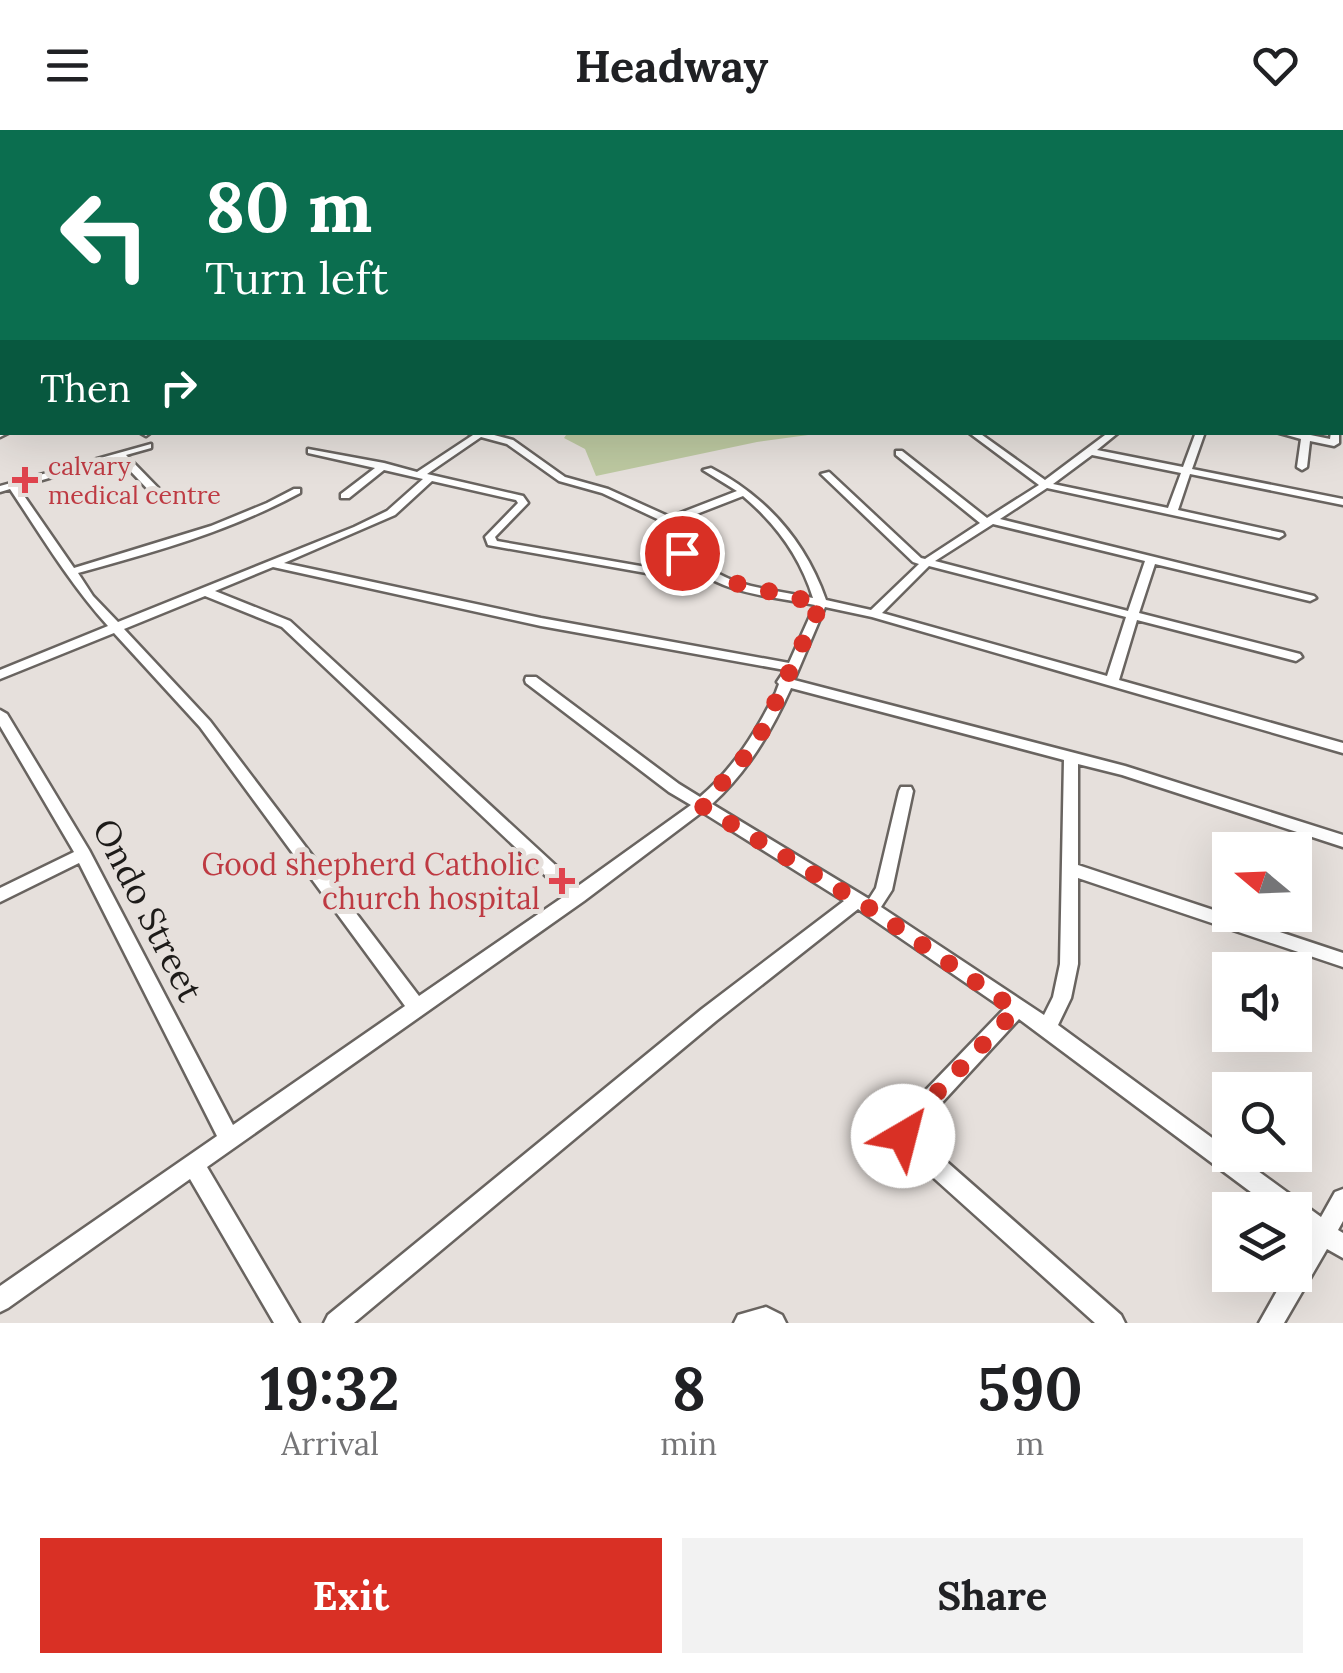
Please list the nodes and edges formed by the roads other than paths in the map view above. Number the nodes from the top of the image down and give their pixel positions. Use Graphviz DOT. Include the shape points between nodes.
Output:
graph roads {
  1 [pos="473,435"];
  2 [pos="478,435"];
  3 [pos="976,435"];
  4 [pos="1112,435"];
  5 [pos="1200,435"];
  6 [pos="1293,435"];
  7 [pos="1306,438"];
  8 [pos="1337,440"];
  9 [pos="148,446"];
  10 [pos="311,451"];
  11 [pos="1092,452"];
  12 [pos="899,453"];
  13 [pos="120,455"];
  14 [pos="384,466"];
  15 [pos="1302,467"];
  16 [pos="708,470"];
  17 [pos="1185,470"];
  18 [pos="826,474"];
  19 [pos="426,475"];
  20 [pos="1045,485"];
  21 [pos="6,487"];
  22 [pos="297,491"];
  23 [pos="746,491"];
  24 [pos="345,496"];
  25 [pos="162,498"];
  26 [pos="1343,502"];
  27 [pos="1172,512"];
  28 [pos="670,521"];
  29 [pos="988,521"];
  30 [pos="1279,535"];
  31 [pos="682,553"];
  32 [pos="1150,559"];
  33 [pos="927,562"];
  34 [pos="272,564"];
  35 [pos="70,572"];
  36 [pos="206,592"];
  37 [pos="1310,598"];
  38 [pos="821,604"];
  39 [pos="874,614"];
  40 [pos="1131,616"];
  41 [pos="115,628"];
  42 [pos="1296,657"];
  43 [pos="787,674"];
  44 [pos="0,675"];
  45 [pos="532,680"];
  46 [pos="1112,680"];
  47 [pos="0,714"];
  48 [pos="1343,748"];
  49 [pos="1070,756"];
  50 [pos="906,791"];
  51 [pos="702,806"];
  52 [pos="1343,841"];
  53 [pos="83,854"];
  54 [pos="1071,868"];
  55 [pos="0,894"];
  56 [pos="578,896"];
  57 [pos="863,905"];
  58 [pos="1343,960"];
  59 [pos="418,1009"];
  60 [pos="1016,1010"];
  61 [pos="1048,1028"];
  62 [pos="230,1140"];
  63 [pos="194,1165"];
  64 [pos="1268,1192"];
  65 [pos="1343,1200"];
  66 [pos="1312,1224"];
  67 [pos="1334,1240"];
  68 [pos="0,1300"];
  69 [pos="287,1323"];
  70 [pos="336,1323"];
  71 [pos="746,1323"];
  72 [pos="774,1323"];
  73 [pos="1113,1323"];
  74 [pos="1272,1323"];
  1 -- 19 [label="street"];
  2 -- 28 [label="street" via="510,442 562,479"];
  3 -- 20 [label="street"];
  4 -- 11 [label="street"];
  5 -- 17 [label="street"];
  6 -- 7 [label="street"];
  7 -- 8 [label="street"];
  7 -- 15 [label="street"];
  9 -- 13 [label="street"];
  10 -- 14 [label="street"];
  11 -- 17 [label="street"];
  11 -- 20 [label="street"];
  12 -- 29 [label="street"];
  13 -- 21 [label="street"];
  13 -- 25 [label="street"];
  14 -- 19 [label="street"];
  14 -- 24 [label="street"];
  16 -- 23 [label="street"];
  17 -- 26 [label="street"];
  17 -- 27 [label="street"];
  18 -- 33 [label="street" via="908,554"];
  19 -- 31 [label="street" via="522,500 490,536 492,543 652,571 668,568"];
  19 -- 34 [label="street" via="391,513"];
  20 -- 27 [label="street"];
  20 -- 29 [label="street"];
  21 -- 35 [label="street"];
  22 -- 35 [label="street" via="182,539"];
  23 -- 28 [label="street"];
  23 -- 38 [label="street" via="796,550"];
  27 -- 30 [label="street"];
  28 -- 31 [label="street"];
  29 -- 32 [label="street"];
  29 -- 33 [label="street"];
  31 -- 38 [label="street" via="714,578"];
  32 -- 37 [label="street"];
  32 -- 40 [label="street"];
  33 -- 39 [label="street"];
  33 -- 40 [label="street"];
  34 -- 36 [label="street"];
  34 -- 43 [label="street"];
  35 -- 41 [label="street"];
  36 -- 41 [label="street"];
  36 -- 56 [label="street" via="286,624"];
  38 -- 39 [label="street"];
  38 -- 43 [label="street"];
  39 -- 46 [label="street"];
  40 -- 42 [label="street"];
  40 -- 46 [label="street"];
  41 -- 44 [label="street"];
  41 -- 59 [label="street" via="205,724"];
  43 -- 49 [label="street"];
  43 -- 51 [label="street" via="756,744"];
  45 -- 51 [label="street"];
  46 -- 48 [label="street"];
  47 -- 53 [label="street, Ondo Street"];
  49 -- 52 [label="street"];
  49 -- 54 [label="street"];
  50 -- 57 [label="street" via="884,890"];
  51 -- 56 [label="street"];
  51 -- 57 [label="street"];
  53 -- 55 [label="street"];
  53 -- 62 [label="street, Ondo Street"];
  54 -- 58 [label="street"];
  54 -- 61 [label="street" via="1070,964"];
  56 -- 59 [label="street"];
  57 -- 60 [label="street"];
  57 -- 70 [label="street" via="709,1015"];
  59 -- 62 [label="street"];
  60 -- 61 [label="street"];
  60 -- 73 [label="street" via="904,1127 903,1136"];
  61 -- 64 [label="street"];
  62 -- 63 [label="street"];
  63 -- 68 [label="street"];
  63 -- 69 [label="street"];
  65 -- 67 [label="street"];
  66 -- 67 [label="street"];
  67 -- 74 [label="street"];
  71 -- 72 [label="street"];
}
